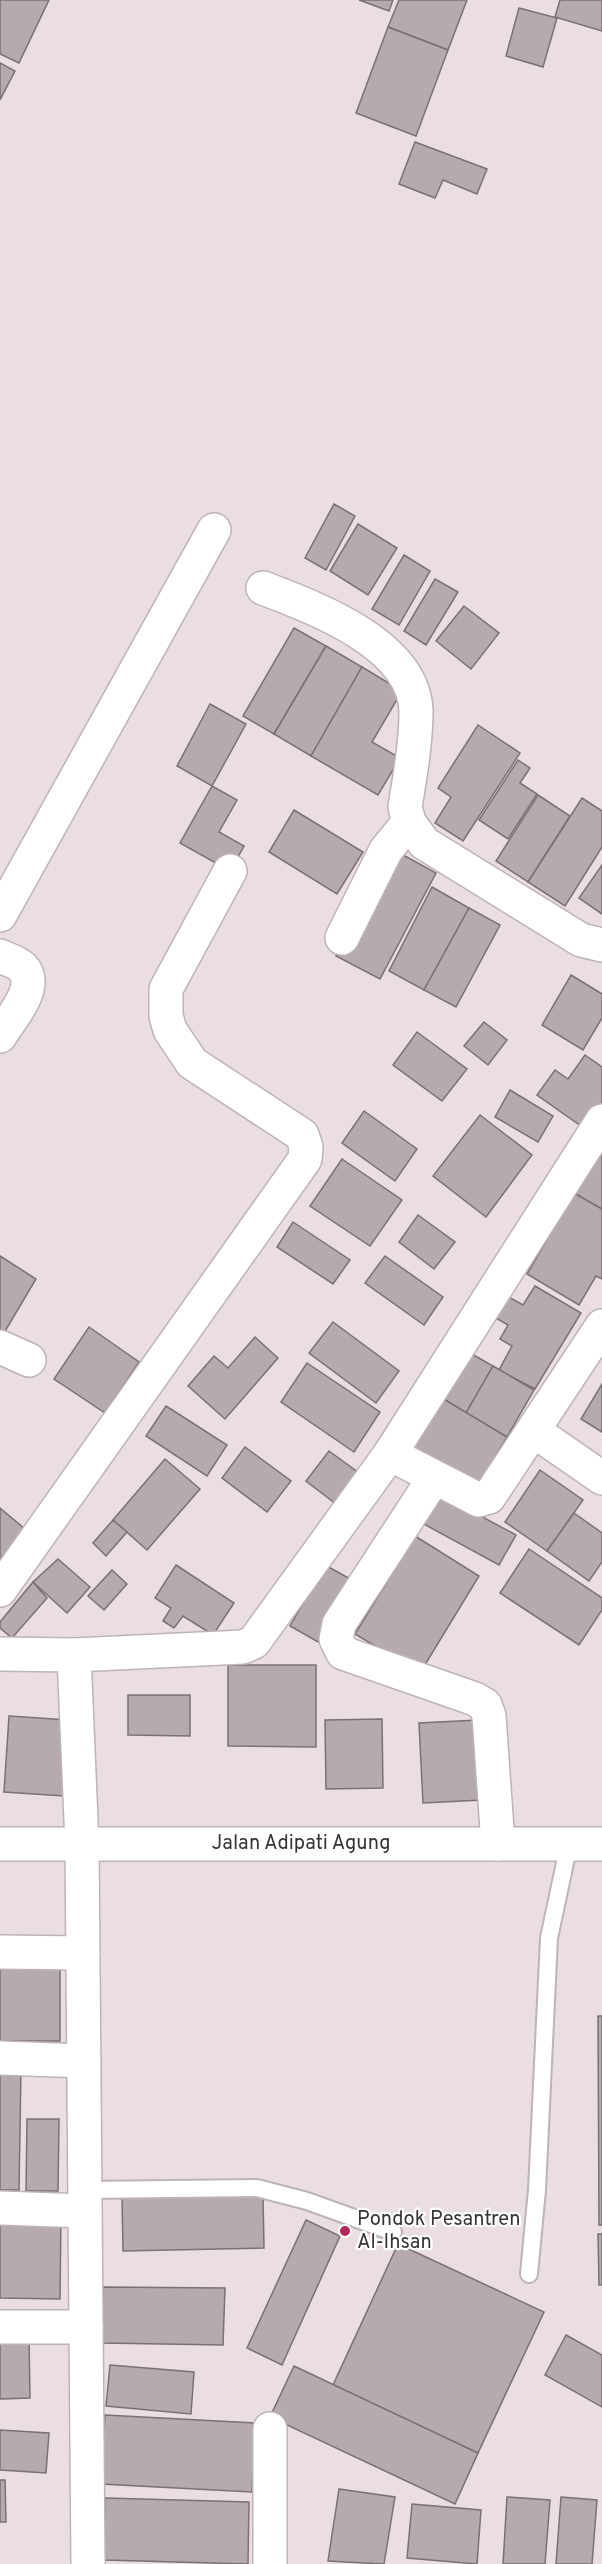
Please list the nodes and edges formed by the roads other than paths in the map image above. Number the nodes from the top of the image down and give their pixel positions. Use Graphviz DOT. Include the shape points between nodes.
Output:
graph roads {
  1 [pos="214,530"];
  2 [pos="263,588"];
  3 [pos="409,822"];
  4 [pos="230,871"];
  5 [pos="0,915"];
  6 [pos="342,938"];
  7 [pos="602,945"];
  8 [pos="0,956"];
  9 [pos="0,1036"];
  10 [pos="602,1121"];
  11 [pos="602,1326"];
  12 [pos="534,1431"];
  13 [pos="390,1454"];
  14 [pos="434,1478"];
  15 [pos="602,1478"];
  16 [pos="0,1590"];
  17 [pos="0,1654"];
  18 [pos="74,1655"];
  19 [pos="0,1844"];
  20 [pos="82,1844"];
  21 [pos="498,1844"];
  22 [pos="569,1844"];
  23 [pos="602,1844"];
  24 [pos="0,1952"];
  25 [pos="83,1953"];
  26 [pos="0,2058"];
  27 [pos="84,2061"];
  28 [pos="85,2200"];
  29 [pos="0,2208"];
  30 [pos="393,2232"];
  31 [pos="529,2274"];
  32 [pos="0,2327"];
  33 [pos="86,2327"];
  34 [pos="270,2429"];
  35 [pos="88,2564"];
  36 [pos="270,2564"];
  1 -- 5 [label="street"];
  2 -- 3 [label="street" via="357,631 386,651 412,690 416,711 405,807"];
  3 -- 6 [label="street" via="386,850"];
  3 -- 7 [label="street" via="424,843 581,940"];
  4 -- 16 [label="street" via="166,988 166,1016 170,1030 192,1063 302,1135 305,1159"];
  8 -- 9 [label="street" via="21,967 28,977 28,990"];
  10 -- 13 [label="street"];
  11 -- 12 [label="street"];
  12 -- 14 [label="street" via="489,1497 479,1500"];
  12 -- 15 [label="street"];
  13 -- 14 [label="street"];
  13 -- 18 [label="street" via="254,1642 243,1647"];
  14 -- 21 [label="street" via="339,1624 336,1639 343,1653 485,1705"];
  17 -- 18 [label="street"];
  18 -- 20 [label="street"];
  19 -- 20 [label="street, Jalan Adipati Agung"];
  20 -- 21 [label="street, Jalan Adipati Agung"];
  20 -- 25 [label="street"];
  21 -- 22 [label="street, Jalan Adipati Agung"];
  22 -- 23 [label="street, Jalan Adipati Agung"];
  22 -- 31 [label="lane" via="549,1938"];
  24 -- 25 [label="street"];
  25 -- 27 [label="street"];
  26 -- 27 [label="street"];
  27 -- 28 [label="street"];
  28 -- 29 [label="street"];
  28 -- 30 [label="lane" via="257,2188 307,2201"];
  28 -- 33 [label="street"];
  32 -- 33 [label="street"];
  33 -- 35 [label="street"];
  34 -- 36 [label="street"];
}
